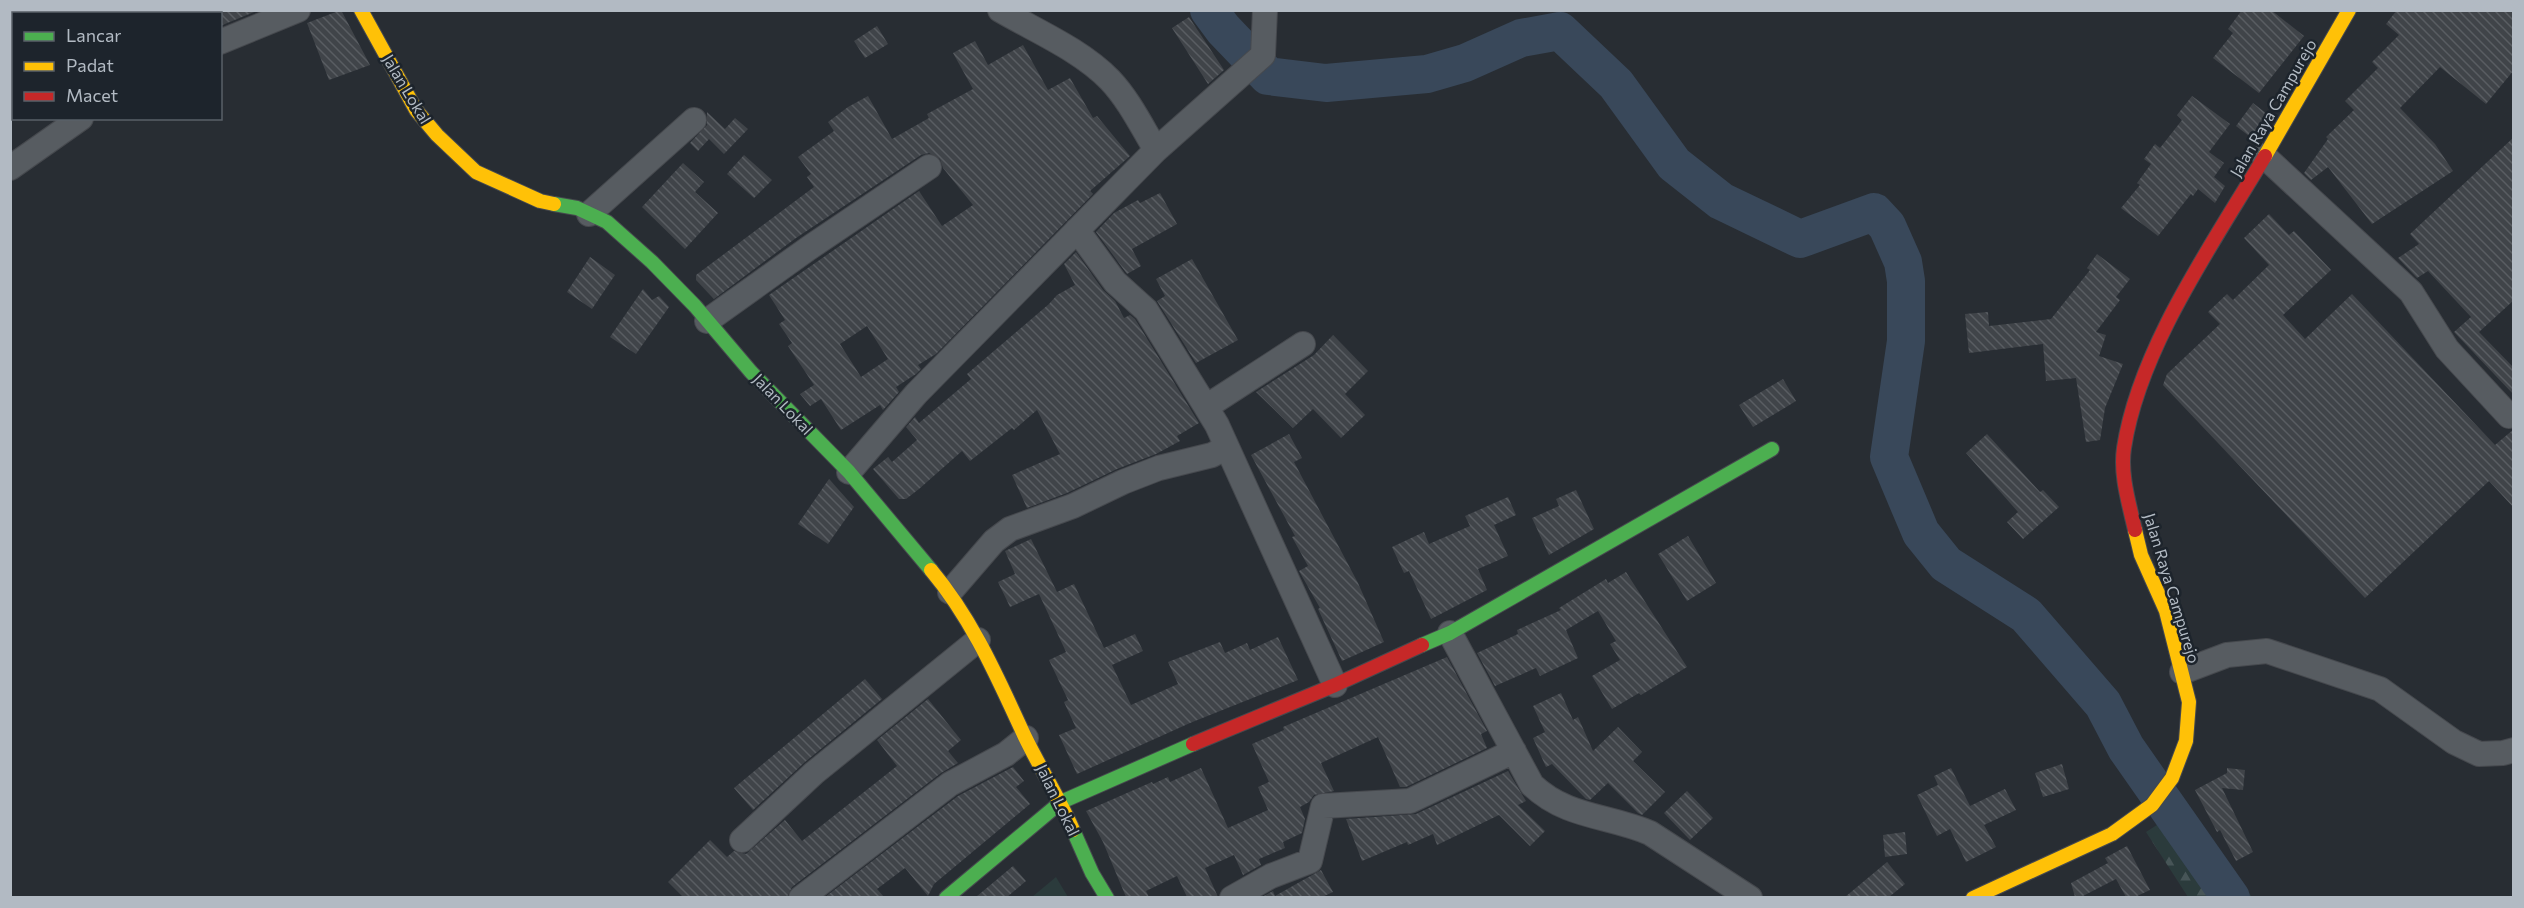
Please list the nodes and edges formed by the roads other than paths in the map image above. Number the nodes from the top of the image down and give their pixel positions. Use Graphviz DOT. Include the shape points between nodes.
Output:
graph roads {
  1 [pos="298,10"];
  2 [pos="361,10"];
  3 [pos="1000,10"];
  4 [pos="1265,10"];
  5 [pos="2349,10"];
  6 [pos="222,41"];
  7 [pos="78,120"];
  8 [pos="694,120"];
  9 [pos="1156,150"];
  10 [pos="2264,156"];
  11 [pos="929,167"];
  12 [pos="10,168"];
  13 [pos="589,214"];
  14 [pos="1077,230"];
  15 [pos="707,321"];
  16 [pos="1303,344"];
  17 [pos="1206,407"];
  18 [pos="2509,416"];
  19 [pos="1227,447"];
  20 [pos="1772,449"];
  21 [pos="849,472"];
  22 [pos="950,592"];
  23 [pos="1450,633"];
  24 [pos="978,640"];
  25 [pos="2182,672"];
  26 [pos="1335,685"];
  27 [pos="1026,738"];
  28 [pos="2514,750"];
  29 [pos="1514,751"];
  30 [pos="1061,802"];
  31 [pos="742,840"];
  32 [pos="801,897"];
  33 [pos="946,897"];
  34 [pos="1107,897"];
  35 [pos="1232,897"];
  36 [pos="1750,897"];
  37 [pos="1973,897"];
  1 -- 6 [label="street"];
  2 -- 13 [label="street, Jalan Lokal" via="416,110 476,172 540,201"];
  3 -- 9 [label="street" via="1111,81"];
  4 -- 9 [label="street" via="1263,55"];
  5 -- 10 [label="street, Jalan Raya Campurejo"];
  7 -- 12 [label="street"];
  8 -- 13 [label="street"];
  9 -- 14 [label="street"];
  10 -- 18 [label="street" via="2411,292 2447,349"];
  10 -- 25 [label="street, Jalan Raya Campurejo" via="2161,334 2132,414 2124,450 2125,486 2141,555 2166,611"];
  11 -- 15 [label="street"];
  13 -- 15 [label="street, Jalan Lokal" via="607,222 652,262"];
  14 -- 17 [label="street" via="1115,282 1146,310"];
  14 -- 21 [label="street" via="916,394"];
  15 -- 21 [label="street, Jalan Lokal"];
  16 -- 17 [label="street"];
  17 -- 19 [label="street"];
  19 -- 22 [label="street" via="1159,468 1010,529 994,541"];
  19 -- 26 [label="street"];
  20 -- 23 [label="street"];
  21 -- 22 [label="street, Jalan Lokal"];
  22 -- 24 [label="street, Jalan Lokal"];
  23 -- 26 [label="street"];
  23 -- 29 [label="street"];
  24 -- 27 [label="street, Jalan Lokal"];
  24 -- 31 [label="street" via="814,773"];
  25 -- 28 [label="street" via="2228,655 2267,651 2380,689 2454,742 2479,754"];
  25 -- 37 [label="street, Jalan Raya Campurejo" via="2189,702 2186,741 2172,778 2152,805 2112,834"];
  26 -- 30 [label="street"];
  27 -- 30 [label="street, Jalan Lokal"];
  27 -- 32 [label="street" via="1006,754 950,783"];
  29 -- 35 [label="street" via="1410,801 1323,806 1310,861"];
  29 -- 36 [label="street" via="1532,785 1547,799 1590,816 1650,832"];
  30 -- 33 [label="street"];
  30 -- 34 [label="street, Jalan Lokal" via="1092,873"];
}
